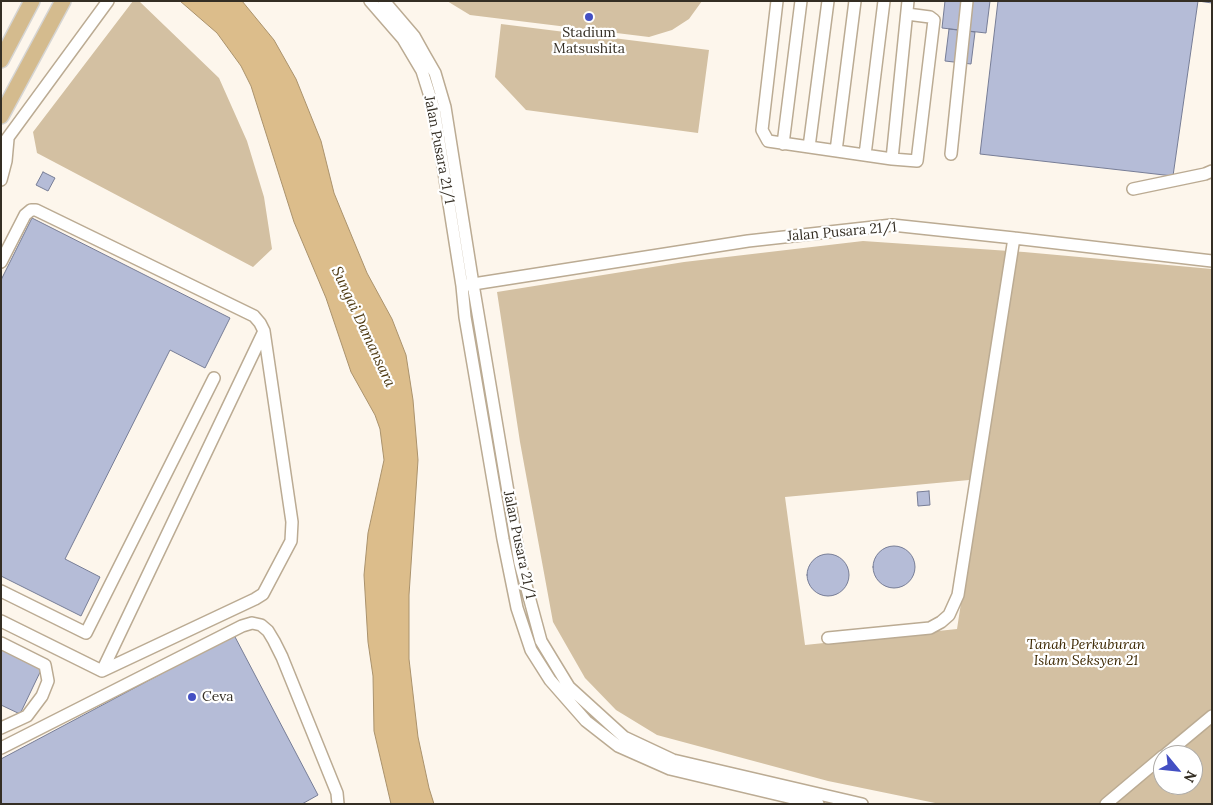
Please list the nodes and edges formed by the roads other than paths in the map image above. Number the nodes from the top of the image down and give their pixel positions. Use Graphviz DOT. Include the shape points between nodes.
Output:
graph roads {
  1 [pos="32,1"];
  2 [pos="63,1"];
  3 [pos="108,1"];
  4 [pos="370,1"];
  5 [pos="384,1"];
  6 [pos="777,1"];
  7 [pos="801,1"];
  8 [pos="828,1"];
  9 [pos="855,1"];
  10 [pos="884,1"];
  11 [pos="908,1"];
  12 [pos="967,1"];
  13 [pos="907,14"];
  14 [pos="1,60"];
  15 [pos="1,116"];
  16 [pos="8,137"];
  17 [pos="783,144"];
  18 [pos="1,147"];
  19 [pos="809,147"];
  20 [pos="836,151"];
  21 [pos="951,154"];
  22 [pos="865,155"];
  23 [pos="892,159"];
  24 [pos="1212,171"];
  25 [pos="1,180"];
  26 [pos="1133,189"];
  27 [pos="1014,238"];
  28 [pos="1212,260"];
  29 [pos="1,262"];
  30 [pos="468,285"];
  31 [pos="264,331"];
  32 [pos="214,378"];
  33 [pos="1,591"];
  34 [pos="1,621"];
  35 [pos="828,638"];
  36 [pos="1,643"];
  37 [pos="102,671"];
  38 [pos="1212,716"];
  39 [pos="1,728"];
  40 [pos="1177,745"];
  41 [pos="1,748"];
  42 [pos="1153,765"];
  43 [pos="338,804"];
  44 [pos="818,804"];
  45 [pos="862,804"];
  46 [pos="1106,804"];
  1 -- 14 [label="main road"];
  2 -- 15 [label="main road"];
  3 -- 16 [label="street"];
  4 -- 30 [label="street, Jalan Pusara 21/1" via="404,39 422,71 434,109"];
  5 -- 30 [label="street, Jalan Pusara 21/1" via="414,36 435,73 445,108"];
  6 -- 17 [label="street" via="762,130 768,140"];
  7 -- 17 [label="street"];
  8 -- 19 [label="street"];
  9 -- 20 [label="street"];
  10 -- 22 [label="street"];
  11 -- 13 [label="street"];
  12 -- 21 [label="street"];
  13 -- 23 [label="street"];
  13 -- 23 [label="street" via="930,16 934,20 917,161"];
  16 -- 18 [label="street"];
  16 -- 25 [label="street"];
  17 -- 19 [label="street"];
  19 -- 20 [label="street"];
  20 -- 22 [label="street"];
  22 -- 23 [label="street"];
  24 -- 26 [label="street"];
  27 -- 28 [label="street, Jalan Pusara 21/1"];
  27 -- 30 [label="street, Jalan Pusara 21/1" via="892,225 748,241"];
  27 -- 35 [label="street" via="958,595 949,615 930,628"];
  29 -- 31 [label="street" via="25,215 36,210 254,316"];
  30 -- 44 [label="street, Jalan Pusara 21/1" via="466,317 517,608 532,650 550,680 586,720 618,746 670,769"];
  30 -- 45 [label="street, Jalan Pusara 21/1" via="520,563 542,641 569,687 624,737 673,760"];
  31 -- 37 [label="street"];
  31 -- 37 [label="street" via="292,522 290,541 263,594"];
  32 -- 33 [label="street" via="86,633"];
  34 -- 37 [label="street"];
  36 -- 39 [label="street" via="45,665 48,681 42,696 27,716"];
  38 -- 40 [label="street"];
  41 -- 43 [label="street" via="252,623 268,631 282,657"];
  42 -- 46 [label="street"];
}
